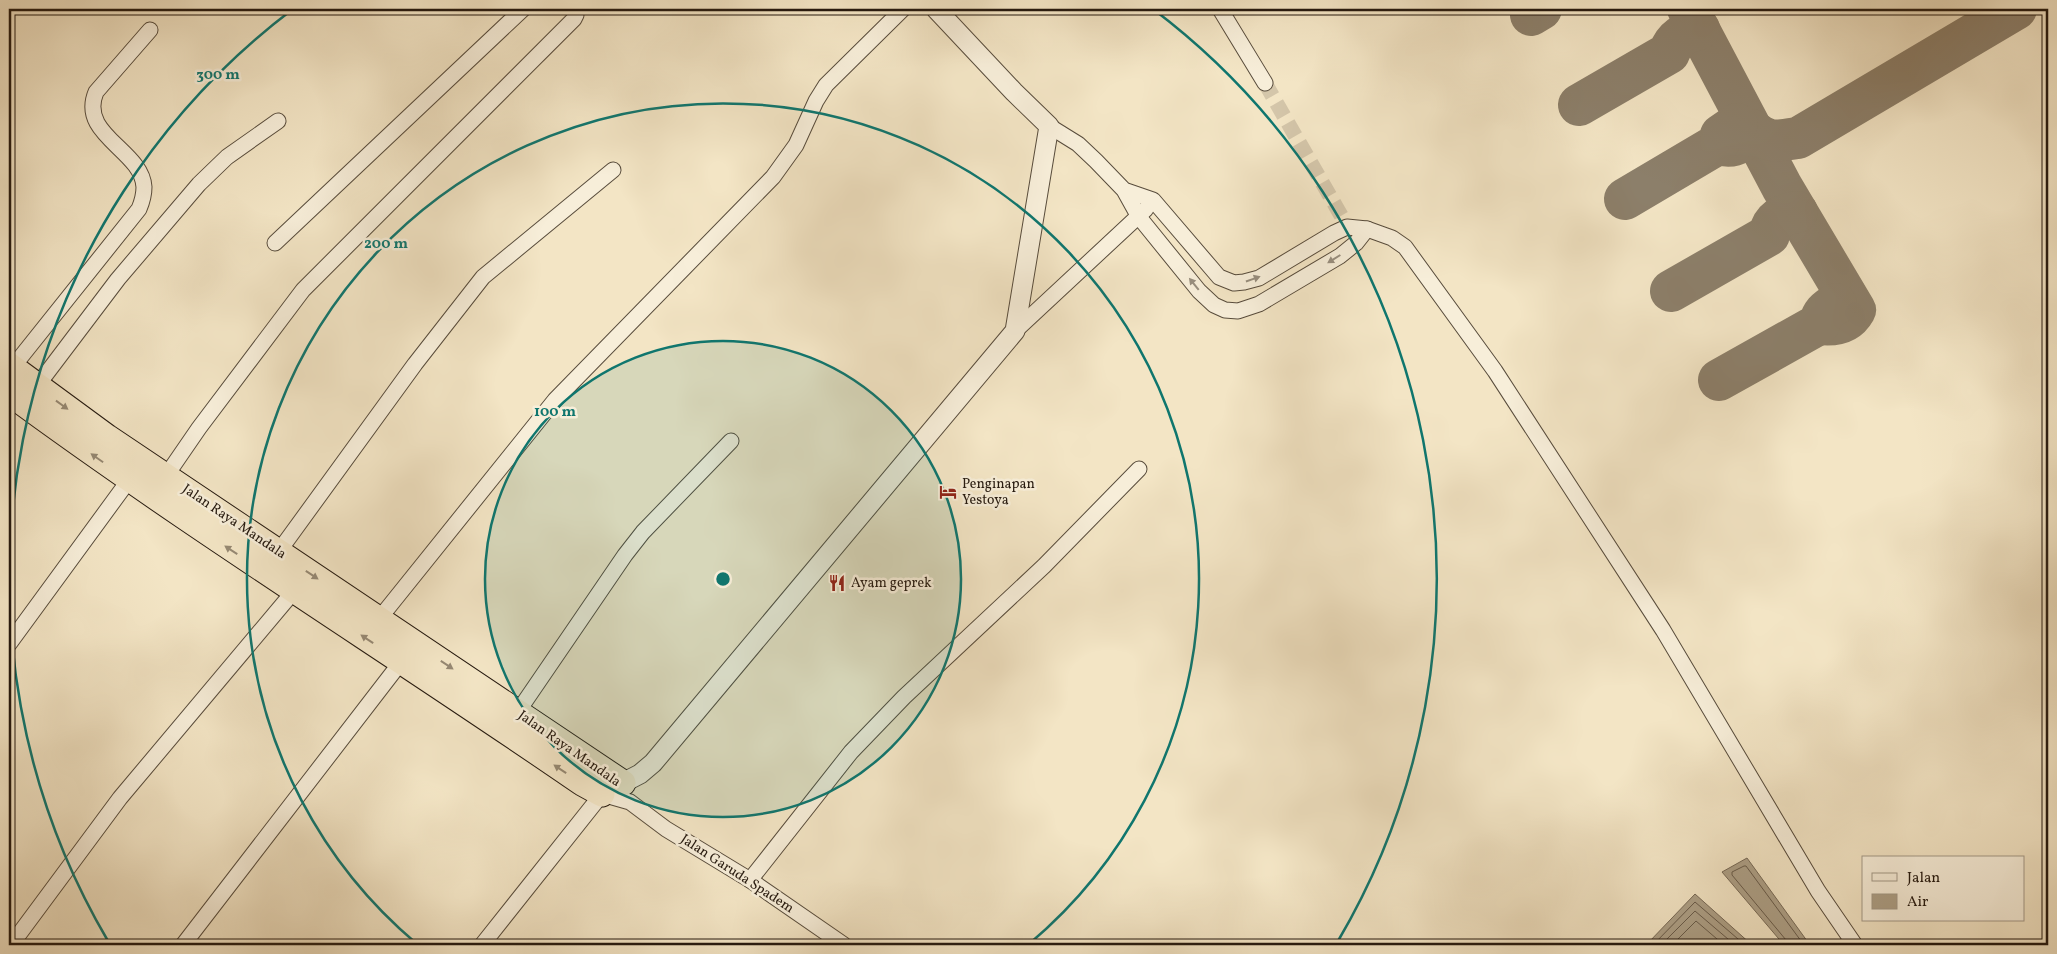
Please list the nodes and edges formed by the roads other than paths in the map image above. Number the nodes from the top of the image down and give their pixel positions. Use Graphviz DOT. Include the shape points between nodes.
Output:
graph roads {
  1 [pos="522,9"];
  2 [pos="575,9"];
  3 [pos="903,9"];
  4 [pos="936,9"];
  5 [pos="1220,9"];
  6 [pos="150,30"];
  7 [pos="1265,83"];
  8 [pos="278,121"];
  9 [pos="1049,126"];
  10 [pos="612,170"];
  11 [pos="1124,190"];
  12 [pos="1154,200"];
  13 [pos="1139,217"];
  14 [pos="1344,222"];
  15 [pos="1368,229"];
  16 [pos="275,243"];
  17 [pos="1356,243"];
  18 [pos="1015,331"];
  19 [pos="10,366"];
  20 [pos="37,386"];
  21 [pos="9,392"];
  22 [pos="730,441"];
  23 [pos="1139,469"];
  24 [pos="166,476"];
  25 [pos="129,480"];
  26 [pos="272,562"];
  27 [pos="294,591"];
  28 [pos="379,619"];
  29 [pos="9,644"];
  30 [pos="401,662"];
  31 [pos="517,712"];
  32 [pos="618,793"];
  33 [pos="750,880"];
  34 [pos="11,945"];
  35 [pos="183,945"];
  36 [pos="482,945"];
  37 [pos="844,945"];
  38 [pos="1855,945"];
  1 -- 16 [label="street"];
  2 -- 24 [label="street" via="574,19 303,290"];
  3 -- 28 [label="street" via="826,85 796,145 773,177 555,400"];
  4 -- 9 [label="street"];
  5 -- 7 [label="street"];
  6 -- 19 [label="street" via="96,92 93,110 104,134 137,167 142,177 144,188 139,209"];
  8 -- 20 [label="street" via="228,157 199,184 118,278"];
  9 -- 11 [label="street" via="1078,144"];
  9 -- 18 [label="street"];
  10 -- 26 [label="street" via="483,277 415,364"];
  11 -- 12 [label="street"];
  11 -- 13 [label="street"];
  12 -- 13 [label="street"];
  12 -- 14 [label="street, one-way" via="1219,278 1234,283 1259,278 1334,233"];
  17 -- 13 [label="street, one-way" via="1340,256 1258,304 1238,311 1225,310 1199,291"];
  13 -- 18 [label="street"];
  14 -- 15 [label="street"];
  14 -- 17 [label="street"];
  15 -- 17 [label="street"];
  15 -- 38 [label="street" via="1405,247 1496,371 1663,630 1818,891"];
  18 -- 32 [label="street" via="653,763"];
  19 -- 20 [label="highway, Jalan Raya Mandala"];
  20 -- 24 [label="highway, Jalan Raya Mandala, one-way"];
  25 -- 21 [label="highway, Jalan Raya Mandala, one-way"];
  22 -- 31 [label="street" via="643,532"];
  23 -- 33 [label="street" via="1044,566 904,697 851,752"];
  24 -- 26 [label="highway, Jalan Raya Mandala"];
  26 -- 25 [label="highway, Jalan Raya Mandala, one-way"];
  25 -- 29 [label="street"];
  26 -- 27 [label="highway, Jalan Raya Mandala"];
  26 -- 28 [label="highway, Jalan Raya Mandala, one-way"];
  30 -- 27 [label="highway, Jalan Raya Mandala, one-way"];
  27 -- 34 [label="street" via="120,798"];
  28 -- 31 [label="highway, Jalan Raya Mandala, one-way"];
  32 -- 30 [label="highway, Jalan Raya Mandala, one-way" via="582,783"];
  30 -- 35 [label="street"];
  31 -- 32 [label="highway, Jalan Raya Mandala"];
  32 -- 33 [label="street, Jalan Garuda Spadem" via="666,829"];
  32 -- 36 [label="street"];
  33 -- 37 [label="street, Jalan Garuda Spadem"];
}
